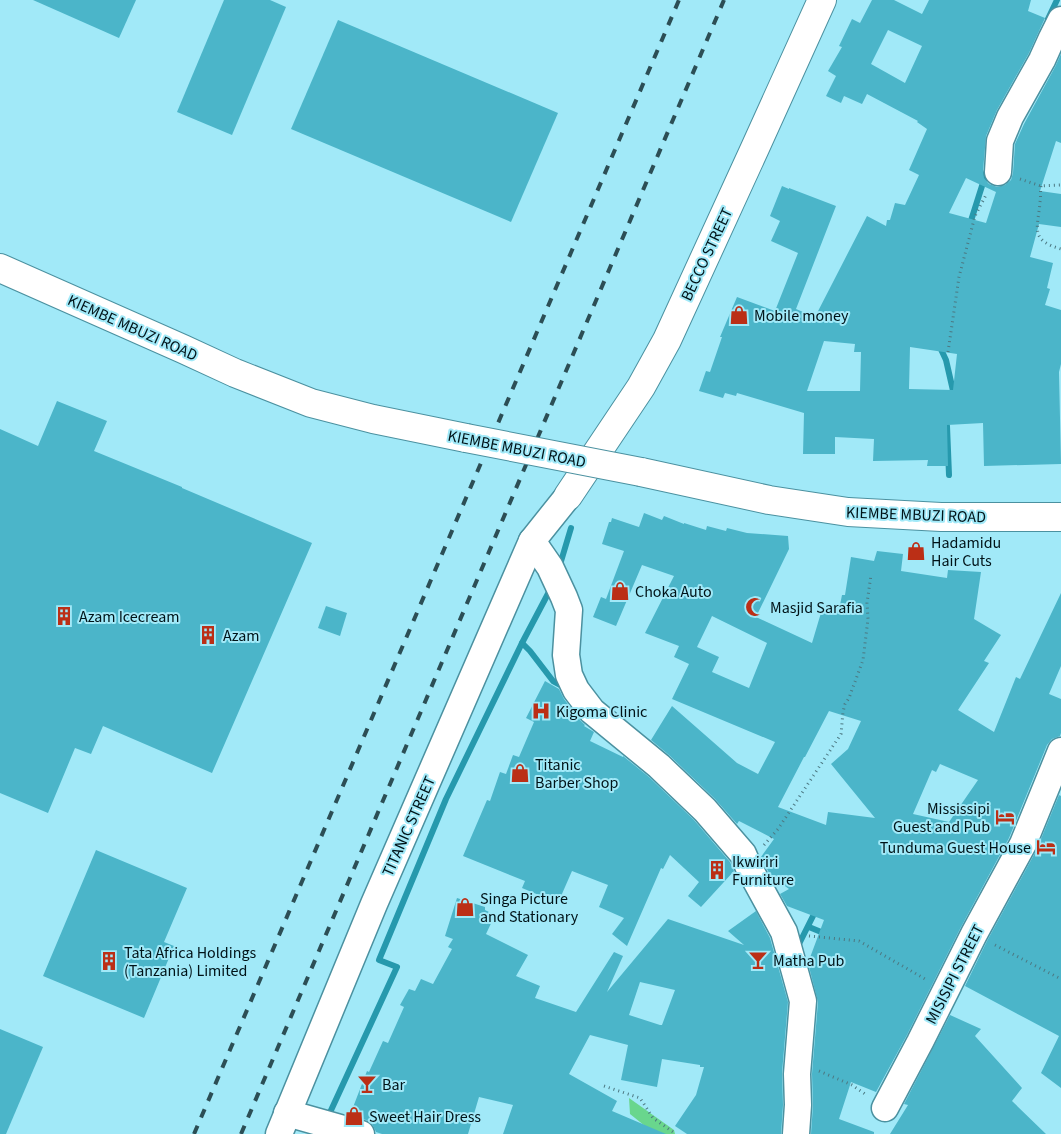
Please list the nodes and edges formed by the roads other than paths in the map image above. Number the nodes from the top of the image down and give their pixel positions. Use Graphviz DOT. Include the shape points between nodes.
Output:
graph roads {
  1 [pos="822,0"];
  2 [pos="1061,20"];
  3 [pos="998,172"];
  4 [pos="0,268"];
  5 [pos="568,496"];
  6 [pos="1061,517"];
  7 [pos="532,541"];
  8 [pos="1061,750"];
  9 [pos="885,1108"];
  10 [pos="283,1123"];
  11 [pos="361,1134"];
  12 [pos="796,1134"];
  1 -- 5 [label="main road, BECCO STREET" via="667,340 641,387"];
  2 -- 3 [label="street" via="1000,140"];
  4 -- 6 [label="main road, KIEMBE MBUZI ROAD, bridge" via="235,373 311,403 373,419 769,500 848,512 941,517"];
  5 -- 7 [label="street, TITANIC STREET"];
  7 -- 10 [label="street, TITANIC STREET"];
  7 -- 12 [label="street" via="550,567 569,610 566,655 569,675 576,690 592,711 659,766 705,810 743,854 784,932 803,1001"];
  8 -- 9 [label="street, MISISIPI STREET" via="1023,844"];
  10 -- 11 [label="street, TITANIC STREET"];
}
